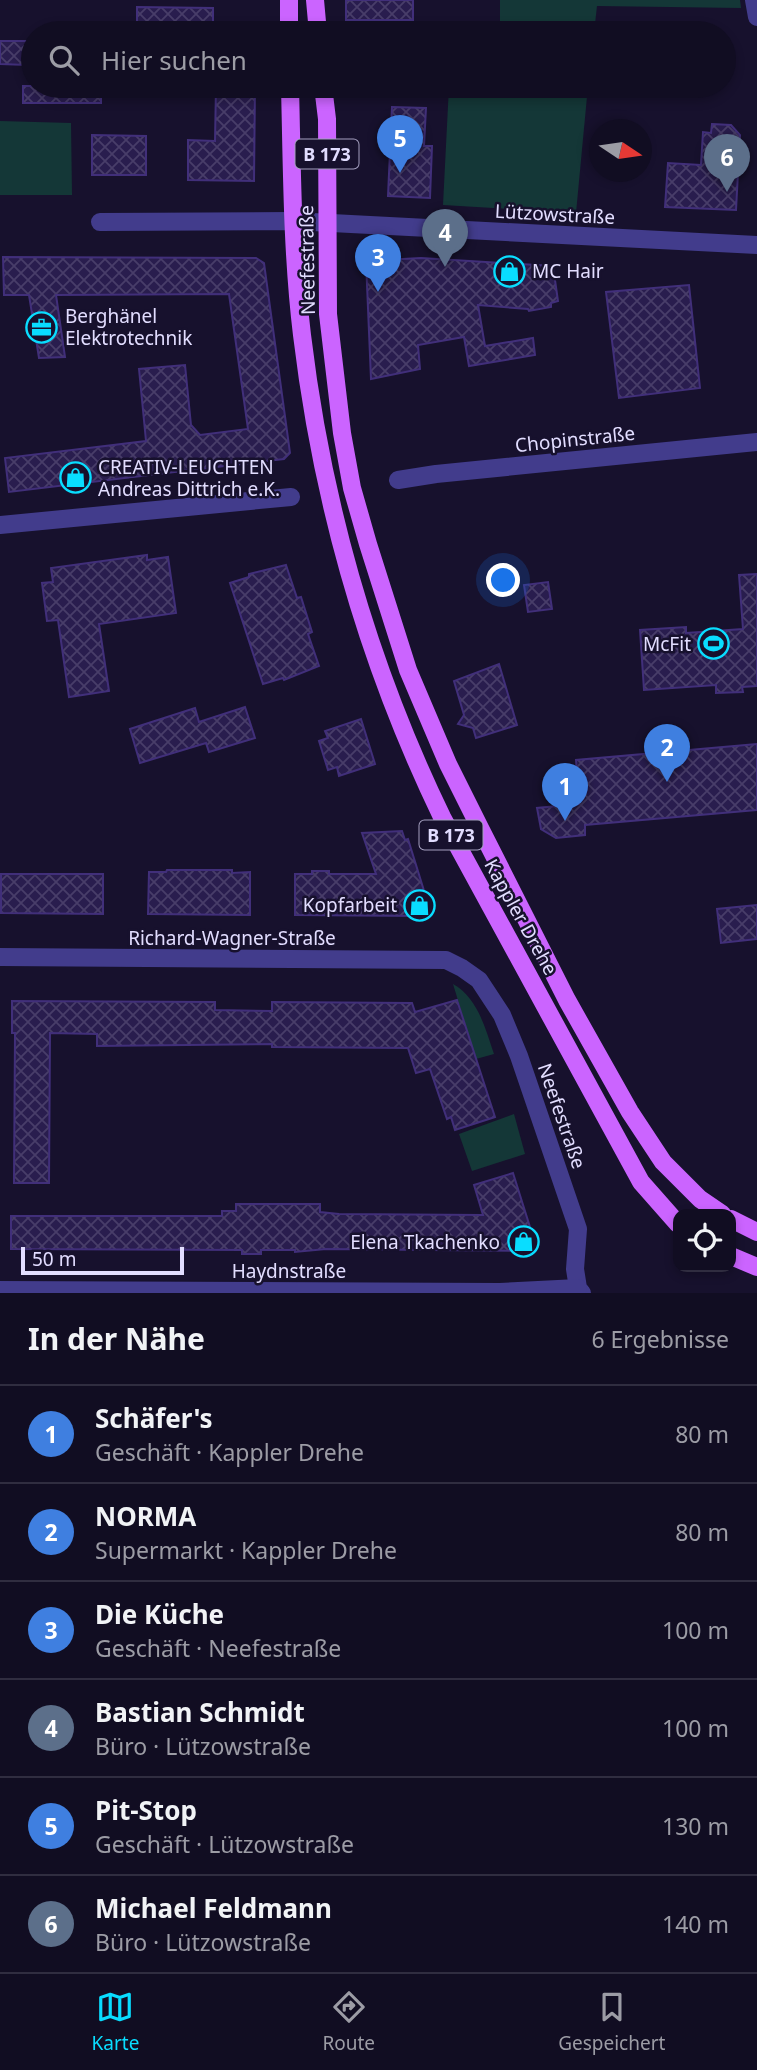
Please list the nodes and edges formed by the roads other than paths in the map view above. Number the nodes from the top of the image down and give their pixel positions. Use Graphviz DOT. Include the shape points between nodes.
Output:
graph roads {
  1 [pos="289,0"];
  2 [pos="315,0"];
  3 [pos="754,0"];
  4 [pos="757,17"];
  5 [pos="289,21"];
  6 [pos="317,21"];
  7 [pos="290,98"];
  8 [pos="324,98"];
  9 [pos="293,220"];
  10 [pos="100,222"];
  11 [pos="328,222"];
  12 [pos="757,245"];
  13 [pos="312,408"];
  14 [pos="342,433"];
  15 [pos="757,442"];
  16 [pos="398,480"];
  17 [pos="290,497"];
  18 [pos="0,525"];
  19 [pos="0,957"];
  20 [pos="462,968"];
  21 [pos="715,1209"];
  22 [pos="673,1219"];
  23 [pos="736,1222"];
  24 [pos="757,1232"];
  25 [pos="736,1258"];
  26 [pos="757,1267"];
  27 [pos="0,1290"];
  28 [pos="580,1291"];
  29 [pos="284,1293"];
  1 -- 5 [label="main road"];
  2 -- 6 [label="main road"];
  3 -- 4 [label="street"];
  7 -- 9 [label="main road, Neefestraße / B 173"];
  8 -- 11 [label="main road, Neefestraße / B 173"];
  9 -- 10 [label="street, Lützowstraße"];
  9 -- 11 [label="street, Lützowstraße"];
  9 -- 13 [label="main road, Neefestraße / B 173"];
  11 -- 12 [label="street, Lützowstraße"];
  11 -- 14 [label="main road, Neefestraße / B 173" via="328,314"];
  13 -- 22 [label="main road, Kappler Drehe / B 173" via="359,609 422,775 634,1170"];
  14 -- 21 [label="main road, Kappler Drehe / B 173" via="352,488 389,614 453,774 630,1112 663,1162"];
  15 -- 16 [label="street, Chopinstraße"];
  17 -- 18 [label="street"];
  19 -- 20 [label="street, Richard-Wagner-Straße" via="446,960"];
  20 -- 28 [label="street, Neefestraße" via="479,980 502,1015 519,1056 578,1229 575,1269"];
  23 -- 24 [label="main road"];
  25 -- 26 [label="main road"];
  27 -- 29 [label="street, Haydnstraße"];
  28 -- 29 [label="street, Haydnstraße"];
}
